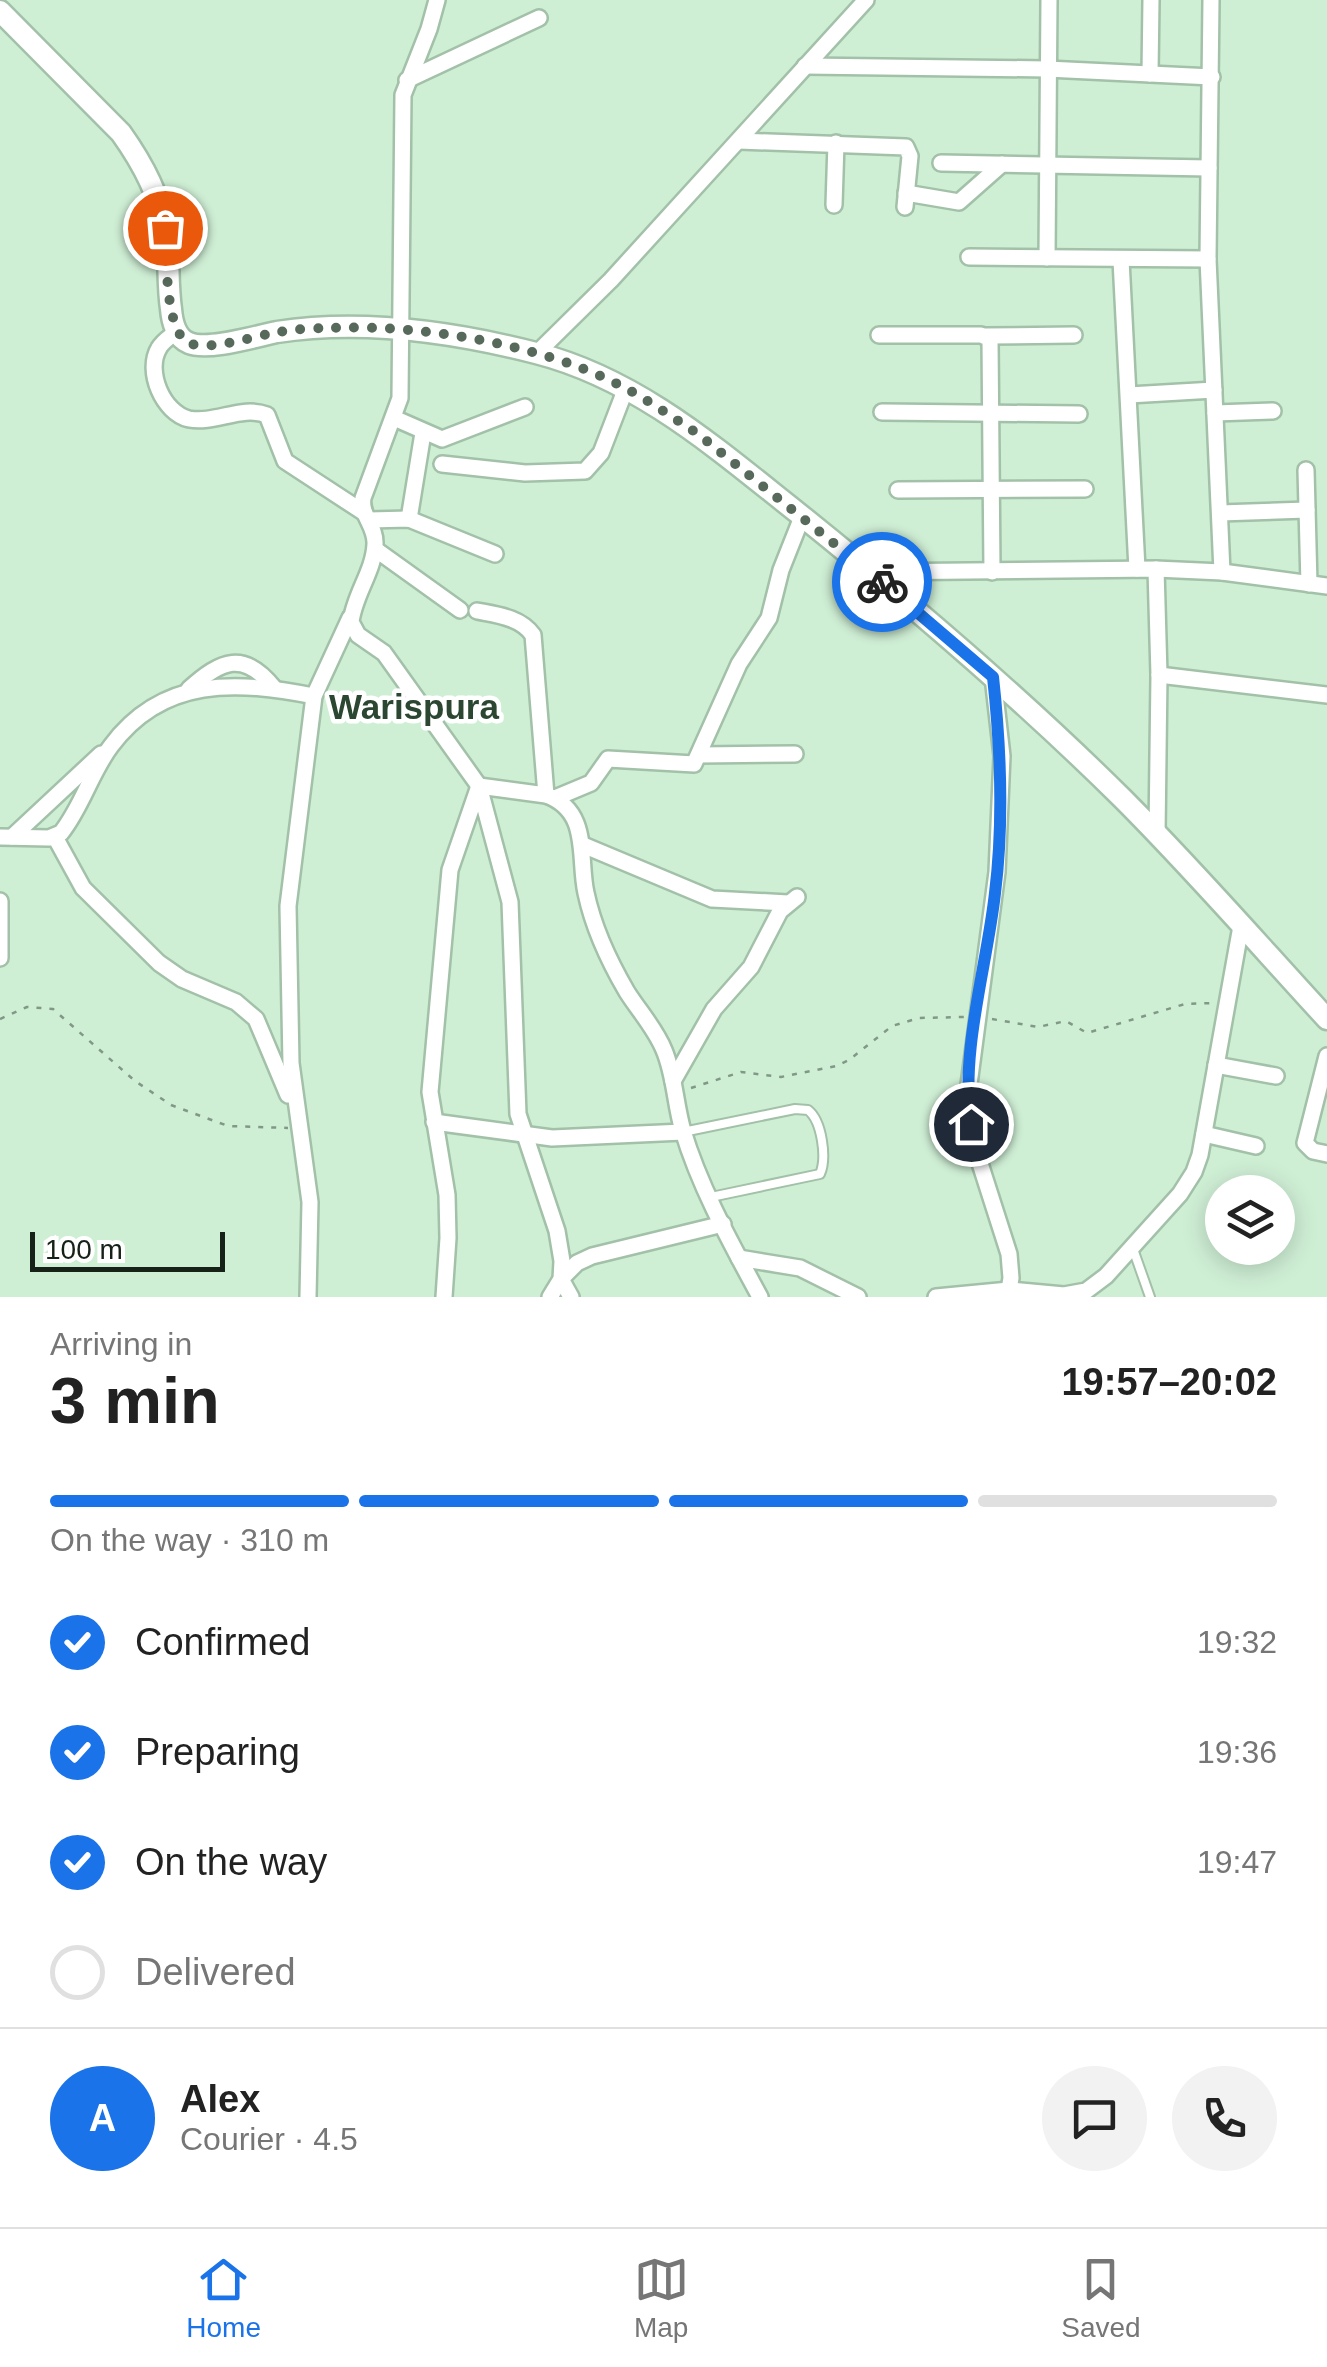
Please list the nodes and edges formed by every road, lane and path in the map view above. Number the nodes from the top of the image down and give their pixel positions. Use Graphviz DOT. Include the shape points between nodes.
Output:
graph roads {
  1 [pos="436,0"];
  2 [pos="840,0"];
  3 [pos="1049,0"];
  4 [pos="1151,0"];
  5 [pos="1211,0"];
  6 [pos="860,6"];
  7 [pos="0,10"];
  8 [pos="539,18"];
  9 [pos="805,66"];
  10 [pos="1047,68"];
  11 [pos="1150,74"];
  12 [pos="1212,77"];
  13 [pos="407,80"];
  14 [pos="740,141"];
  15 [pos="836,144"];
  16 [pos="941,163"];
  17 [pos="1002,164"];
  18 [pos="1046,165"];
  19 [pos="1209,168"];
  20 [pos="834,205"];
  21 [pos="970,257"];
  22 [pos="1046,258"];
  23 [pos="1208,259"];
  24 [pos="1122,260"];
  25 [pos="403,329"];
  26 [pos="176,332"];
  27 [pos="879,335"];
  28 [pos="1074,335"];
  29 [pos="986,336"];
  30 [pos="537,353"];
  31 [pos="626,388"];
  32 [pos="1214,390"];
  33 [pos="1129,394"];
  34 [pos="526,407"];
  35 [pos="882,412"];
  36 [pos="1215,412"];
  37 [pos="1274,412"];
  38 [pos="992,413"];
  39 [pos="1079,414"];
  40 [pos="394,418"];
  41 [pos="423,433"];
  42 [pos="442,464"];
  43 [pos="1306,470"];
  44 [pos="992,489"];
  45 [pos="1085,489"];
  46 [pos="898,490"];
  47 [pos="1307,510"];
  48 [pos="1220,513"];
  49 [pos="366,516"];
  50 [pos="802,516"];
  51 [pos="409,519"];
  52 [pos="375,550"];
  53 [pos="495,554"];
  54 [pos="1156,569"];
  55 [pos="1137,570"];
  56 [pos="870,572"];
  57 [pos="992,572"];
  58 [pos="1222,572"];
  59 [pos="1309,584"];
  60 [pos="1327,586"];
  61 [pos="460,610"];
  62 [pos="477,612"];
  63 [pos="352,614"];
  64 [pos="1159,675"];
  65 [pos="993,677"];
  66 [pos="274,688"];
  67 [pos="186,691"];
  68 [pos="1327,695"];
  69 [pos="314,696"];
  70 [pos="111,744"];
  71 [pos="795,754"];
  72 [pos="699,755"];
  73 [pos="479,786"];
  74 [pos="550,797"];
  75 [pos="1157,834"];
  76 [pos="6,837"];
  77 [pos="55,837"];
  78 [pos="583,845"];
  79 [pos="0,900"];
  80 [pos="1242,926"];
  81 [pos="0,958"];
  82 [pos="1227,1005"];
  83 [pos="977,1016"];
  84 [pos="0,1019"];
  85 [pos="1327,1019"];
  86 [pos="1327,1056"];
  87 [pos="1216,1065"];
  88 [pos="1276,1076"];
  89 [pos="674,1087"];
  90 [pos="434,1122"];
  91 [pos="298,1124"];
  92 [pos="684,1132"];
  93 [pos="1204,1134"];
  94 [pos="524,1135"];
  95 [pos="1256,1146"];
  96 [pos="1327,1154"];
  97 [pos="711,1197"];
  98 [pos="723,1224"];
  99 [pos="1132,1246"];
  100 [pos="739,1258"];
  101 [pos="561,1278"];
  102 [pos="1009,1290"];
  103 [pos="1090,1291"];
  104 [pos="308,1297"];
  105 [pos="444,1297"];
  106 [pos="550,1297"];
  107 [pos="571,1297"];
  108 [pos="760,1297"];
  109 [pos="858,1297"];
  110 [pos="936,1297"];
  111 [pos="1150,1297"];
  1 -- 13 [label="street"];
  2 -- 6 [label="street"];
  3 -- 10 [label="street"];
  4 -- 11 [label="street"];
  5 -- 12 [label="street"];
  6 -- 9 [label="street"];
  7 -- 26 [label="street" via="121,133 149,177 165,228"];
  8 -- 13 [label="street"];
  9 -- 10 [label="street"];
  9 -- 14 [label="street"];
  10 -- 11 [label="street"];
  10 -- 18 [label="street"];
  11 -- 12 [label="street"];
  12 -- 19 [label="street"];
  13 -- 25 [label="street" via="400,139"];
  14 -- 15 [label="street"];
  14 -- 30 [label="street"];
  15 -- 17 [label="street" via="906,148 905,200 959,202"];
  15 -- 20 [label="street"];
  16 -- 17 [label="street"];
  17 -- 18 [label="street"];
  18 -- 19 [label="street"];
  18 -- 22 [label="street"];
  19 -- 23 [label="street"];
  21 -- 22 [label="street"];
  22 -- 24 [label="street"];
  23 -- 24 [label="street"];
  23 -- 32 [label="street"];
  24 -- 33 [label="street"];
  25 -- 26 [label="street" via="282,332 208,345 188,343"];
  25 -- 30 [label="street"];
  25 -- 40 [label="street"];
  26 -- 49 [label="street" via="155,360 161,395 176,414 198,420 267,414 285,461"];
  27 -- 29 [label="street"];
  28 -- 29 [label="street"];
  29 -- 38 [label="street"];
  30 -- 31 [label="street"];
  31 -- 42 [label="street" via="601,453 585,471"];
  31 -- 50 [label="street" via="698,434"];
  32 -- 33 [label="street"];
  32 -- 36 [label="street"];
  33 -- 55 [label="street"];
  34 -- 41 [label="street" via="451,437"];
  35 -- 38 [label="street"];
  36 -- 37 [label="street"];
  36 -- 48 [label="street"];
  38 -- 39 [label="street"];
  38 -- 44 [label="street"];
  40 -- 41 [label="street"];
  40 -- 49 [label="street" via="363,498"];
  41 -- 51 [label="street"];
  43 -- 47 [label="street"];
  44 -- 45 [label="street"];
  44 -- 46 [label="street"];
  44 -- 57 [label="street"];
  47 -- 48 [label="street"];
  47 -- 59 [label="street"];
  48 -- 58 [label="street"];
  49 -- 51 [label="street"];
  49 -- 52 [label="street"];
  50 -- 56 [label="street"];
  50 -- 72 [label="street" via="770,618 739,664"];
  51 -- 53 [label="street"];
  52 -- 61 [label="street"];
  52 -- 63 [label="street"];
  54 -- 55 [label="street"];
  54 -- 58 [label="street"];
  54 -- 64 [label="street"];
  55 -- 57 [label="street"];
  56 -- 57 [label="street"];
  56 -- 65 [label="street"];
  58 -- 59 [label="street"];
  59 -- 60 [label="street"];
  62 -- 74 [label="street" via="515,620 532,634"];
  63 -- 69 [label="street"];
  63 -- 73 [label="street" via="352,628 384,653"];
  64 -- 68 [label="street"];
  64 -- 75 [label="street"];
  65 -- 75 [label="street"];
  65 -- 83 [label="street" via="1002,786"];
  66 -- 67 [label="street"];
  66 -- 67 [label="street" via="257,670 232,663"];
  66 -- 69 [label="street"];
  67 -- 70 [label="street" via="146,712"];
  69 -- 91 [label="street" via="287,924"];
  70 -- 76 [label="street"];
  70 -- 77 [label="street"];
  71 -- 72 [label="street"];
  72 -- 74 [label="street" via="683,765 608,759 590,783"];
  73 -- 74 [label="street"];
  73 -- 90 [label="street" via="450,870 430,1092"];
  73 -- 94 [label="street" via="510,902 517,1103"];
  74 -- 78 [label="street" via="572,816"];
  75 -- 80 [label="street"];
  76 -- 77 [label="street"];
  77 -- 91 [label="street" via="83,888 159,963 256,1019"];
  78 -- 89 [label="street" via="589,905 613,965 664,1049"];
  78 -- 89 [label="street" via="712,898 792,900 751,967 714,1009"];
  79 -- 81 [label="street"];
  80 -- 82 [label="street"];
  80 -- 85 [label="street"];
  82 -- 83 [label="path" via="1185,1004 1087,1033 1066,1021 1032,1027"];
  82 -- 87 [label="street"];
  83 -- 89 [label="path" via="912,1019 836,1066 781,1077 742,1072"];
  83 -- 102 [label="street" via="968,1109 1009,1254"];
  84 -- 91 [label="path" via="26,1007 53,1009 135,1081 182,1110 228,1126"];
  86 -- 96 [label="street" via="1305,1143"];
  87 -- 88 [label="street"];
  87 -- 93 [label="street"];
  89 -- 92 [label="street"];
  90 -- 94 [label="street"];
  90 -- 105 [label="street" via="447,1195"];
  91 -- 104 [label="street" via="310,1202"];
  92 -- 94 [label="street"];
  92 -- 97 [label="street"];
  92 -- 97 [label="lane" via="795,1109 817,1120 820,1174"];
  93 -- 95 [label="street"];
  93 -- 99 [label="street" via="1187,1184"];
  94 -- 101 [label="street" via="556,1231"];
  97 -- 98 [label="street"];
  98 -- 100 [label="street"];
  98 -- 101 [label="street" via="584,1259"];
  99 -- 103 [label="street"];
  99 -- 111 [label="lane"];
  100 -- 108 [label="street"];
  100 -- 109 [label="street" via="800,1268"];
  101 -- 106 [label="street"];
  101 -- 107 [label="street"];
  102 -- 103 [label="street"];
  102 -- 110 [label="street"];
}
